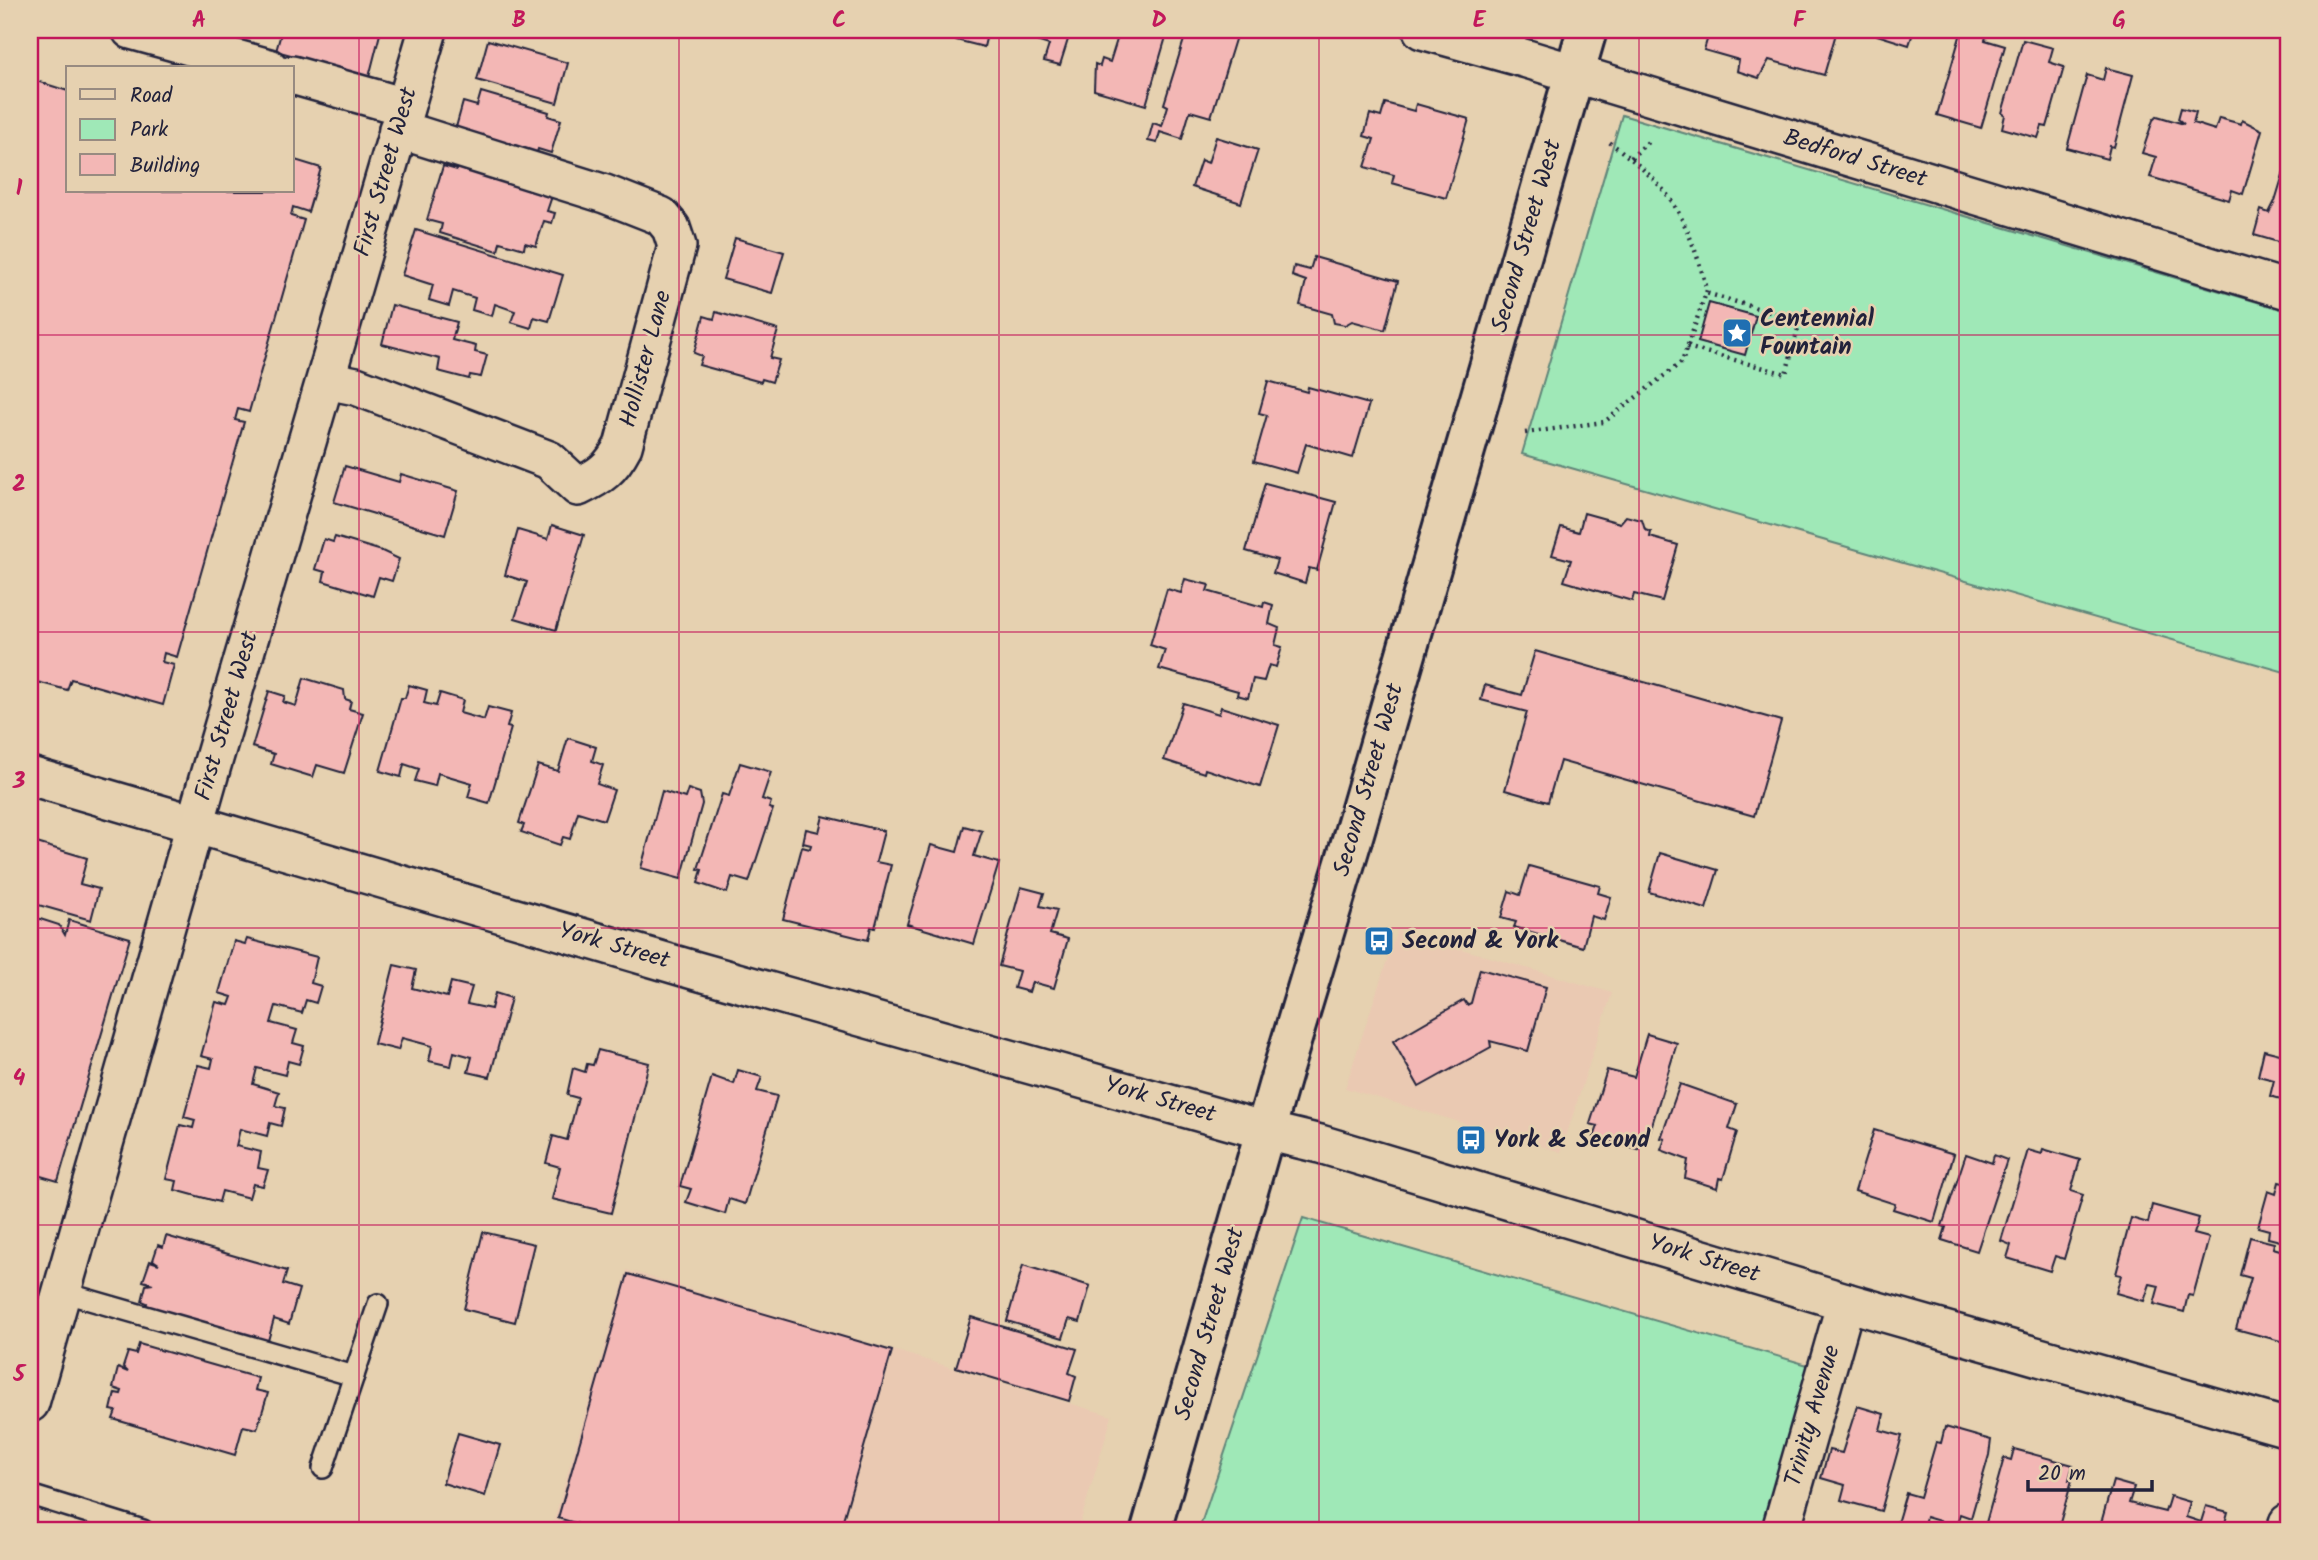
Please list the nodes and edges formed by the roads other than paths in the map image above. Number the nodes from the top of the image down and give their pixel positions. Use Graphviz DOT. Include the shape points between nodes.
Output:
graph roads {
  1 [pos="131,30"];
  2 [pos="428,30"];
  3 [pos="1422,30"];
  4 [pos="1587,30"];
  5 [pos="262,66"];
  6 [pos="1574,74"];
  7 [pos="294,76"];
  8 [pos="401,118"];
  9 [pos="2288,290"];
  10 [pos="326,380"];
  11 [pos="30,776"];
  12 [pos="196,824"];
  13 [pos="1266,1131"];
  14 [pos="62,1293"];
  15 [pos="1846,1302"];
  16 [pos="378,1304"];
  17 [pos="354,1376"];
  18 [pos="30,1403"];
  19 [pos="2288,1428"];
  20 [pos="323,1468"];
  21 [pos="30,1495"];
  22 [pos="2288,1523"];
  23 [pos="143,1530"];
  24 [pos="1151,1530"];
  25 [pos="1781,1530"];
  26 [pos="2286,1530"];
  1 -- 5 [label="street"];
  2 -- 8 [label="street, First Street West"];
  3 -- 6 [label="street, Bedford Street"];
  4 -- 6 [label="main road, Second Street West"];
  6 -- 9 [label="street, Bedford Street"];
  6 -- 13 [label="main road, Second Street West"];
  7 -- 8 [label="street"];
  8 -- 10 [label="street, First Street West"];
  8 -- 10 [label="street, Hollister Lane" via="661,216 671,228 677,247 622,446 601,476 578,487 549,460 356,386"];
  10 -- 12 [label="street, First Street West"];
  11 -- 12 [label="street, York Street"];
  12 -- 13 [label="street, York Street"];
  12 -- 14 [label="street, First Street West"];
  13 -- 15 [label="street, York Street"];
  13 -- 24 [label="main road, Second Street West"];
  14 -- 17 [label="lane"];
  14 -- 18 [label="street, First Street West"];
  15 -- 19 [label="street, York Street"];
  15 -- 25 [label="street, Trinity Avenue"];
  16 -- 17 [label="lane"];
  17 -- 20 [label="lane"];
  21 -- 23 [label="lane"];
  22 -- 26 [label="street"];
}
